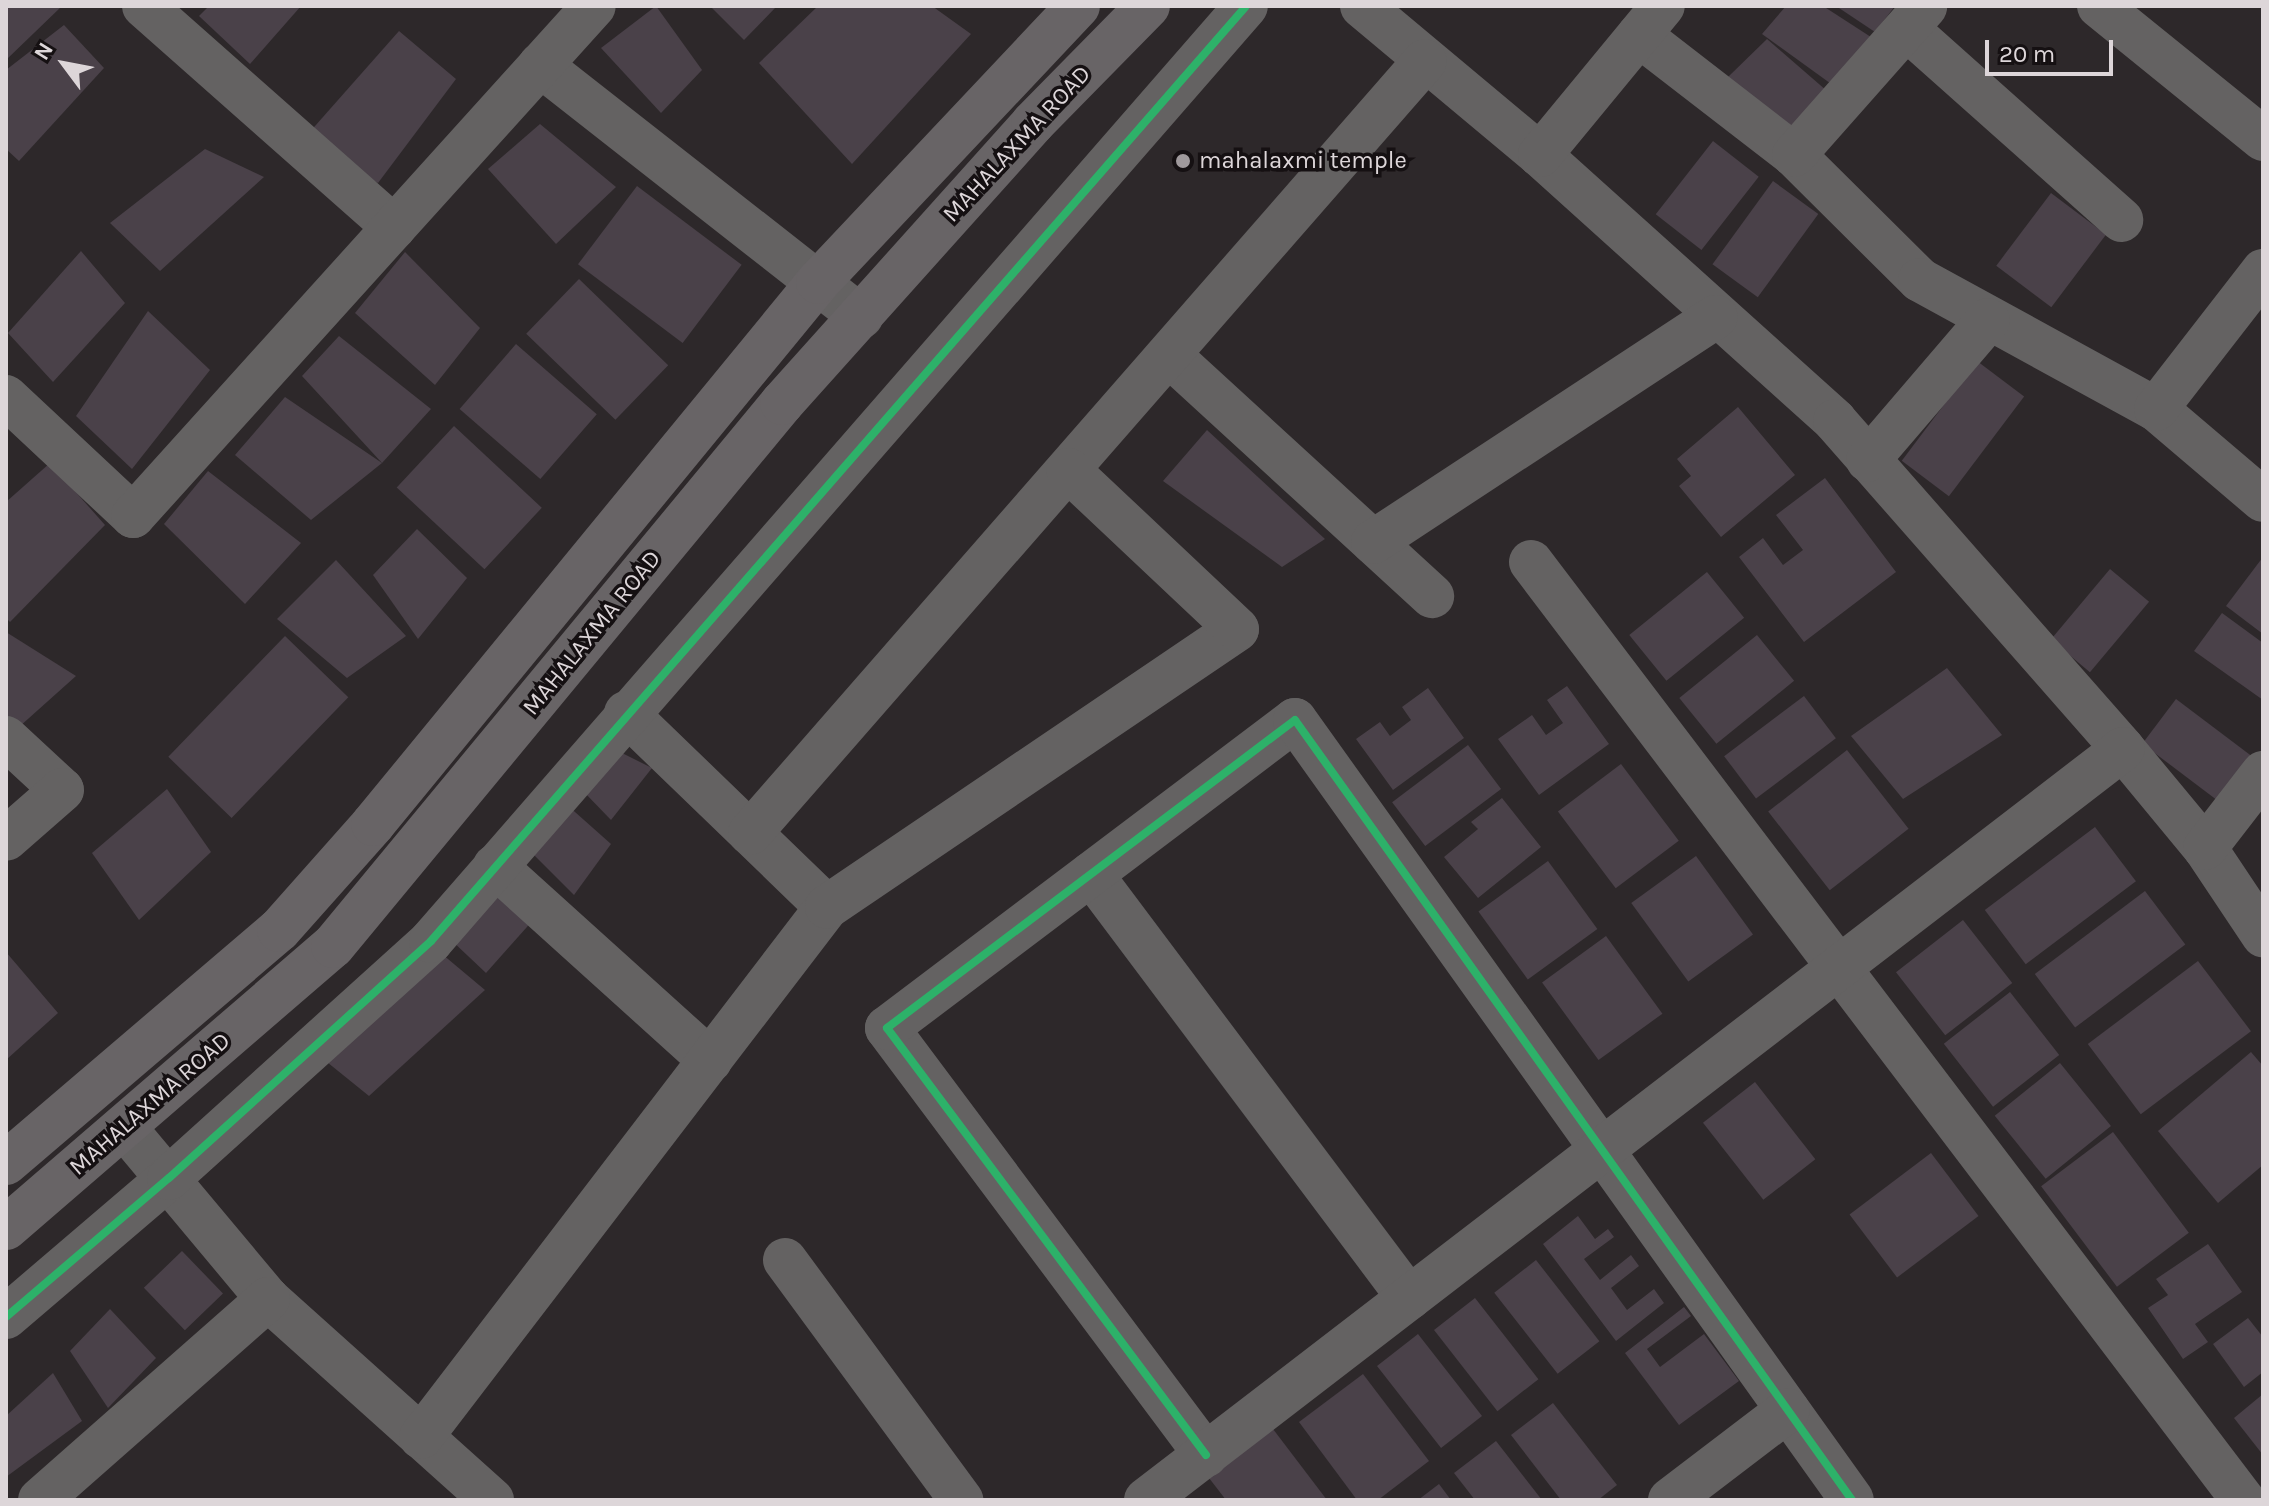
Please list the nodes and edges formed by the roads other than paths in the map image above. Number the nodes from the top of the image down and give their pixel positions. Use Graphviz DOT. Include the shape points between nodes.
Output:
graph roads {
  1 [pos="144,6"];
  2 [pos="594,6"];
  3 [pos="1078,6"];
  4 [pos="1148,6"];
  5 [pos="1246,6"];
  6 [pos="1362,6"];
  7 [pos="2099,6"];
  8 [pos="1916,17"];
  9 [pos="1651,20"];
  10 [pos="1425,61"];
  11 [pos="540,65"];
  12 [pos="2263,139"];
  13 [pos="1540,155"];
  14 [pos="1794,155"];
  15 [pos="2121,220"];
  16 [pos="394,227"];
  17 [pos="2263,271"];
  18 [pos="818,282"];
  19 [pos="861,317"];
  20 [pos="1716,317"];
  21 [pos="1988,320"];
  22 [pos="1169,355"];
  23 [pos="6,397"];
  24 [pos="2156,409"];
  25 [pos="1868,460"];
  26 [pos="1068,470"];
  27 [pos="2263,500"];
  28 [pos="1373,542"];
  29 [pos="1531,562"];
  30 [pos="1432,596"];
  31 [pos="626,713"];
  32 [pos="6,738"];
  33 [pos="2123,749"];
  34 [pos="2263,773"];
  35 [pos="750,833"];
  36 [pos="6,839"];
  37 [pos="2205,848"];
  38 [pos="495,866"];
  39 [pos="1091,874"];
  40 [pos="827,907"];
  41 [pos="2263,935"];
  42 [pos="1839,967"];
  43 [pos="710,1060"];
  44 [pos="124,1127"];
  45 [pos="1602,1150"];
  46 [pos="6,1163"];
  47 [pos="169,1178"];
  48 [pos="6,1228"];
  49 [pos="785,1260"];
  50 [pos="1409,1298"];
  51 [pos="268,1299"];
  52 [pos="6,1317"];
  53 [pos="1788,1410"];
  54 [pos="421,1437"];
  55 [pos="1180,1483"];
  56 [pos="40,1500"];
  57 [pos="492,1500"];
  58 [pos="961,1500"];
  59 [pos="1670,1500"];
  60 [pos="1852,1500"];
  61 [pos="2243,1500"];
  1 -- 16 [label="street"];
  2 -- 11 [label="street"];
  3 -- 18 [label="street, MAHALAXMA ROAD"];
  4 -- 19 [label="street, MAHALAXMA ROAD" via="1033,123"];
  5 -- 31 [label="street"];
  6 -- 10 [label="street"];
  7 -- 12 [label="street"];
  8 -- 14 [label="street"];
  8 -- 15 [label="street"];
  9 -- 13 [label="street"];
  9 -- 14 [label="street"];
  10 -- 13 [label="street"];
  10 -- 22 [label="street"];
  11 -- 16 [label="street"];
  11 -- 18 [label="street"];
  13 -- 20 [label="street"];
  14 -- 21 [label="street" via="1920,280"];
  16 -- 23 [label="street" via="133,516"];
  17 -- 24 [label="street"];
  18 -- 19 [label="street"];
  18 -- 46 [label="street, MAHALAXMA ROAD" via="373,824 279,930"];
  19 -- 44 [label="street, MAHALAXMA ROAD" via="682,521 333,946"];
  20 -- 25 [label="street" via="1835,421"];
  20 -- 28 [label="street"];
  21 -- 24 [label="street"];
  21 -- 25 [label="street"];
  22 -- 26 [label="street"];
  22 -- 28 [label="street"];
  24 -- 27 [label="street"];
  25 -- 33 [label="street"];
  26 -- 35 [label="street"];
  26 -- 40 [label="street" via="1237,629"];
  28 -- 30 [label="street"];
  29 -- 42 [label="street"];
  31 -- 35 [label="street"];
  31 -- 38 [label="street"];
  32 -- 36 [label="street" via="62,790"];
  33 -- 37 [label="street"];
  33 -- 42 [label="street"];
  34 -- 37 [label="street"];
  35 -- 40 [label="street"];
  37 -- 41 [label="street"];
  38 -- 43 [label="street"];
  38 -- 47 [label="street" via="431,941"];
  39 -- 45 [label="street" via="1295,720"];
  39 -- 50 [label="street"];
  39 -- 55 [label="street" via="887,1028"];
  40 -- 43 [label="street"];
  42 -- 45 [label="street"];
  42 -- 61 [label="street"];
  43 -- 54 [label="street"];
  44 -- 47 [label="street"];
  44 -- 48 [label="street, MAHALAXMA ROAD"];
  45 -- 50 [label="street"];
  45 -- 53 [label="street"];
  47 -- 51 [label="street"];
  47 -- 52 [label="street"];
  49 -- 58 [label="street"];
  50 -- 55 [label="street"];
  51 -- 54 [label="street"];
  51 -- 56 [label="street"];
  53 -- 59 [label="street"];
  53 -- 60 [label="street"];
  54 -- 57 [label="street"];
}
